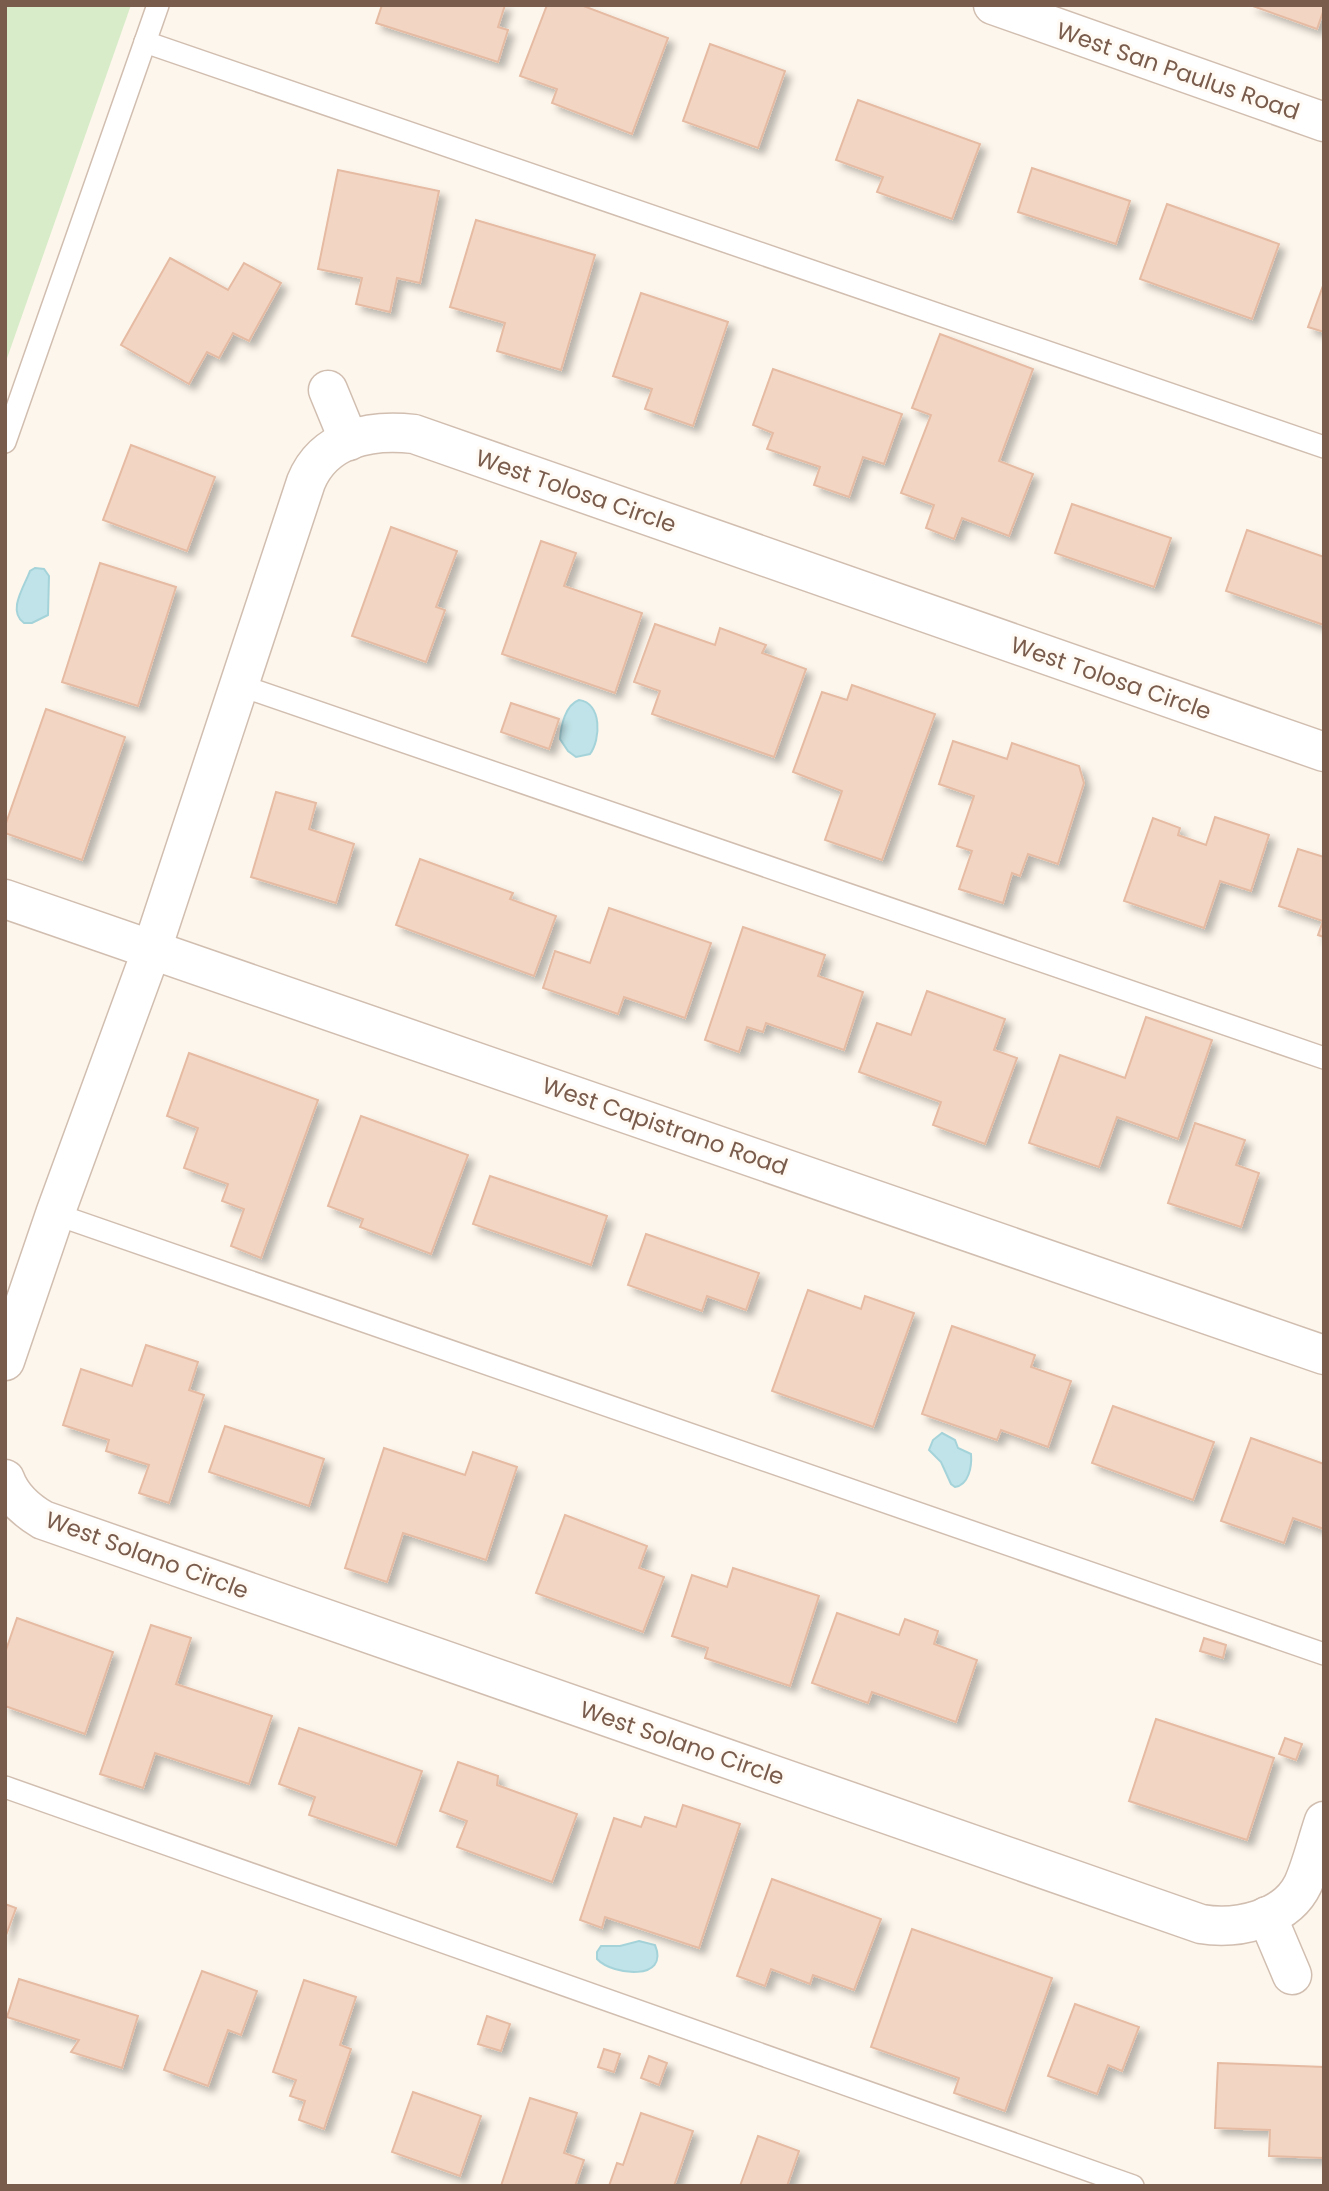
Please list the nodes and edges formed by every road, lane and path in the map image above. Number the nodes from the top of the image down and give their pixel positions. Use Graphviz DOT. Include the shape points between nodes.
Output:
graph roads {
  1 [pos="158,5"];
  2 [pos="993,5"];
  3 [pos="145,42"];
  4 [pos="1324,122"];
  5 [pos="328,390"];
  6 [pos="349,441"];
  7 [pos="5,442"];
  8 [pos="1324,447"];
  9 [pos="239,685"];
  10 [pos="1324,752"];
  11 [pos="5,899"];
  12 [pos="152,949"];
  13 [pos="1324,1058"];
  14 [pos="55,1214"];
  15 [pos="1324,1355"];
  16 [pos="5,1361"];
  17 [pos="5,1479"];
  18 [pos="1324,1654"];
  19 [pos="5,1787"];
  20 [pos="1324,1821"];
  21 [pos="1267,1916"];
  22 [pos="1292,1975"];
  23 [pos="1133,2186"];
  1 -- 3 [label="lane"];
  2 -- 4 [label="street, West San Paulus Road"];
  3 -- 7 [label="lane"];
  3 -- 8 [label="lane"];
  5 -- 6 [label="street"];
  6 -- 9 [label="street, West Tolosa Circle" via="329,450 313,465"];
  6 -- 10 [label="street, West Tolosa Circle" via="390,431 414,435"];
  9 -- 12 [label="street, West Tolosa Circle"];
  9 -- 13 [label="lane"];
  11 -- 12 [label="street, West Capistrano Road"];
  12 -- 14 [label="street"];
  12 -- 15 [label="street, West Capistrano Road"];
  14 -- 16 [label="street"];
  14 -- 18 [label="lane"];
  17 -- 21 [label="street, West Solano Circle" via="26,1510 43,1520 1201,1924 1243,1925"];
  19 -- 23 [label="lane"];
  20 -- 21 [label="street, West Solano Circle" via="1302,1886 1290,1901"];
  21 -- 22 [label="street"];
}
